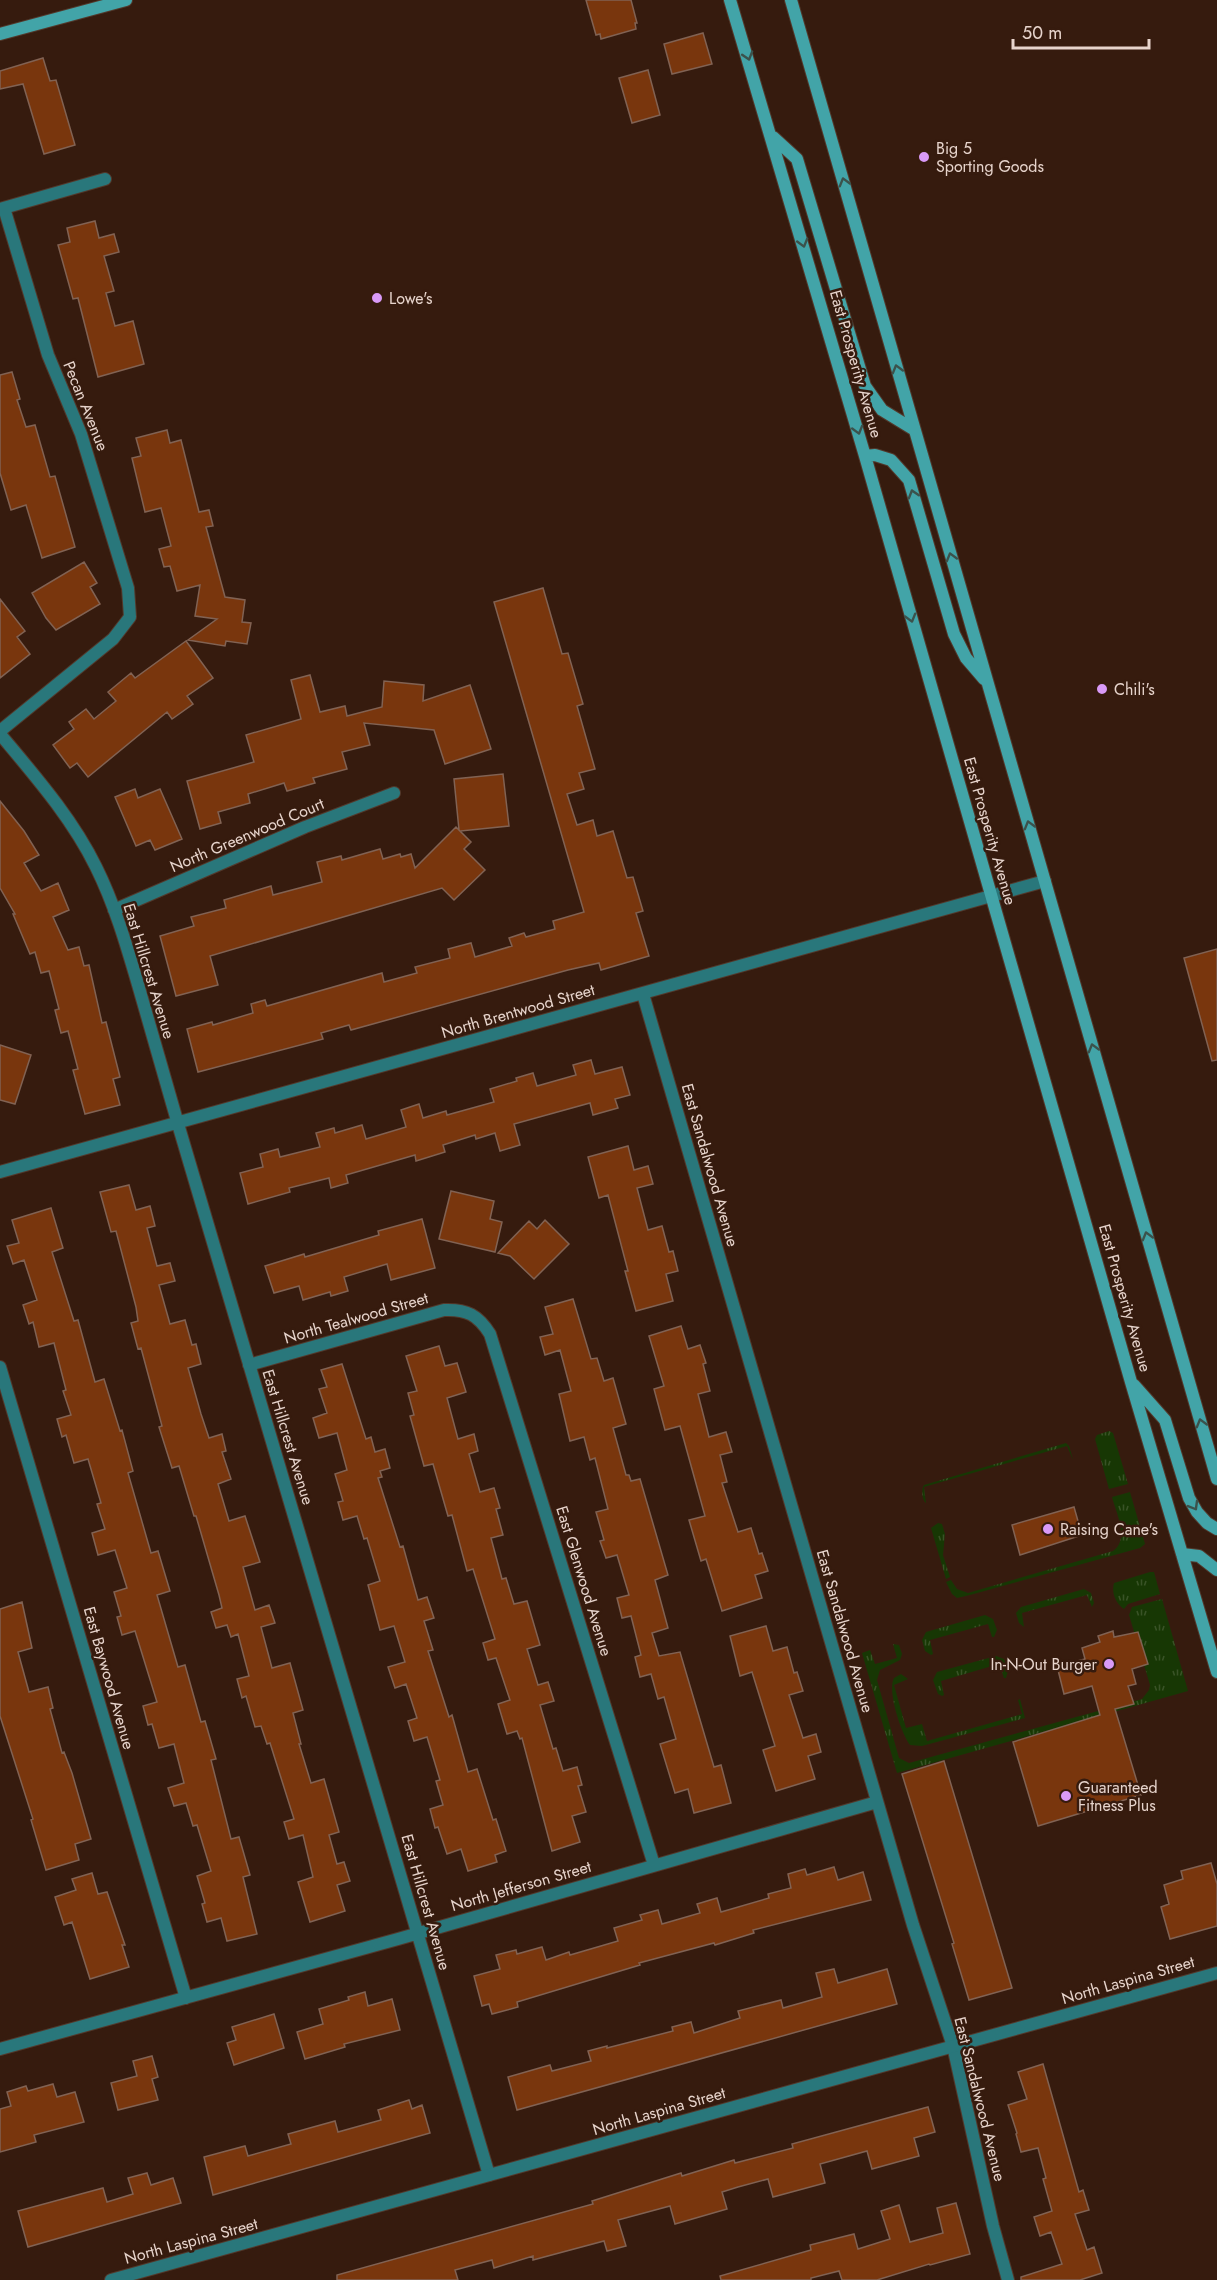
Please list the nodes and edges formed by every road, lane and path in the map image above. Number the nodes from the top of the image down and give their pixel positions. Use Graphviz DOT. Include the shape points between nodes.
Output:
graph roads {
  1 [pos="126,0"];
  2 [pos="730,0"];
  3 [pos="791,0"];
  4 [pos="0,34"];
  5 [pos="772,136"];
  6 [pos="105,179"];
  7 [pos="2,209"];
  8 [pos="914,429"];
  9 [pos="865,456"];
  10 [pos="987,682"];
  11 [pos="0,733"];
  12 [pos="393,793"];
  13 [pos="1046,881"];
  14 [pos="992,896"];
  15 [pos="114,910"];
  16 [pos="643,994"];
  17 [pos="178,1124"];
  18 [pos="0,1172"];
  19 [pos="472,1313"];
  20 [pos="249,1365"];
  21 [pos="0,1367"];
  22 [pos="1131,1382"];
  23 [pos="1217,1479"];
  24 [pos="1217,1529"];
  25 [pos="1182,1554"];
  26 [pos="1217,1570"];
  27 [pos="1217,1672"];
  28 [pos="877,1802"];
  29 [pos="654,1865"];
  30 [pos="418,1932"];
  31 [pos="1217,1972"];
  32 [pos="186,1998"];
  33 [pos="952,2046"];
  34 [pos="0,2049"];
  35 [pos="489,2175"];
  36 [pos="111,2280"];
  37 [pos="1008,2280"];
  1 -- 4 [label="main road"];
  2 -- 5 [label="main road, East Prosperity Avenue, one-way"];
  8 -- 3 [label="main road, one-way"];
  5 -- 8 [label="main road" via="797,159 865,386 882,410"];
  5 -- 9 [label="main road, East Prosperity Avenue, one-way"];
  6 -- 7 [label="street"];
  7 -- 11 [label="street, Pecan Avenue" via="48,355 85,445 128,588 130,617 113,639"];
  10 -- 8 [label="main road, one-way"];
  10 -- 9 [label="main road, one-way" via="966,658 954,634 909,480 891,460"];
  9 -- 14 [label="main road, East Prosperity Avenue, one-way"];
  13 -- 10 [label="main road, one-way"];
  11 -- 15 [label="street, East Hillcrest Avenue" via="75,829 97,867"];
  12 -- 15 [label="street, North Greenwood Court"];
  13 -- 14 [label="street, North Brentwood Street"];
  23 -- 13 [label="main road, one-way"];
  14 -- 16 [label="street, North Brentwood Street"];
  14 -- 22 [label="main road, East Prosperity Avenue"];
  15 -- 17 [label="street, East Hillcrest Avenue"];
  16 -- 17 [label="street, North Brentwood Street"];
  16 -- 28 [label="street, East Sandalwood Avenue"];
  17 -- 18 [label="street, North Brentwood Street"];
  17 -- 20 [label="street, East Hillcrest Avenue"];
  19 -- 20 [label="street, North Tealwood Street" via="444,1310"];
  19 -- 29 [label="street, East Glenwood Avenue" via="490,1334"];
  20 -- 30 [label="street, East Hillcrest Avenue"];
  21 -- 32 [label="street, East Baywood Avenue"];
  22 -- 24 [label="main road, one-way" via="1165,1420 1189,1498 1197,1512"];
  22 -- 25 [label="main road, East Prosperity Avenue"];
  25 -- 26 [label="main road" via="1199,1556"];
  25 -- 27 [label="main road, East Prosperity Avenue"];
  28 -- 29 [label="street, North Jefferson Street"];
  28 -- 33 [label="street, East Sandalwood Avenue"];
  29 -- 30 [label="street, North Jefferson Street"];
  30 -- 32 [label="street, North Jefferson Street"];
  30 -- 35 [label="street, East Hillcrest Avenue"];
  31 -- 33 [label="street, North Laspina Street"];
  32 -- 34 [label="street, North Jefferson Street"];
  33 -- 35 [label="street, North Laspina Street"];
  33 -- 37 [label="street, East Sandalwood Avenue"];
  35 -- 36 [label="street, North Laspina Street"];
}
